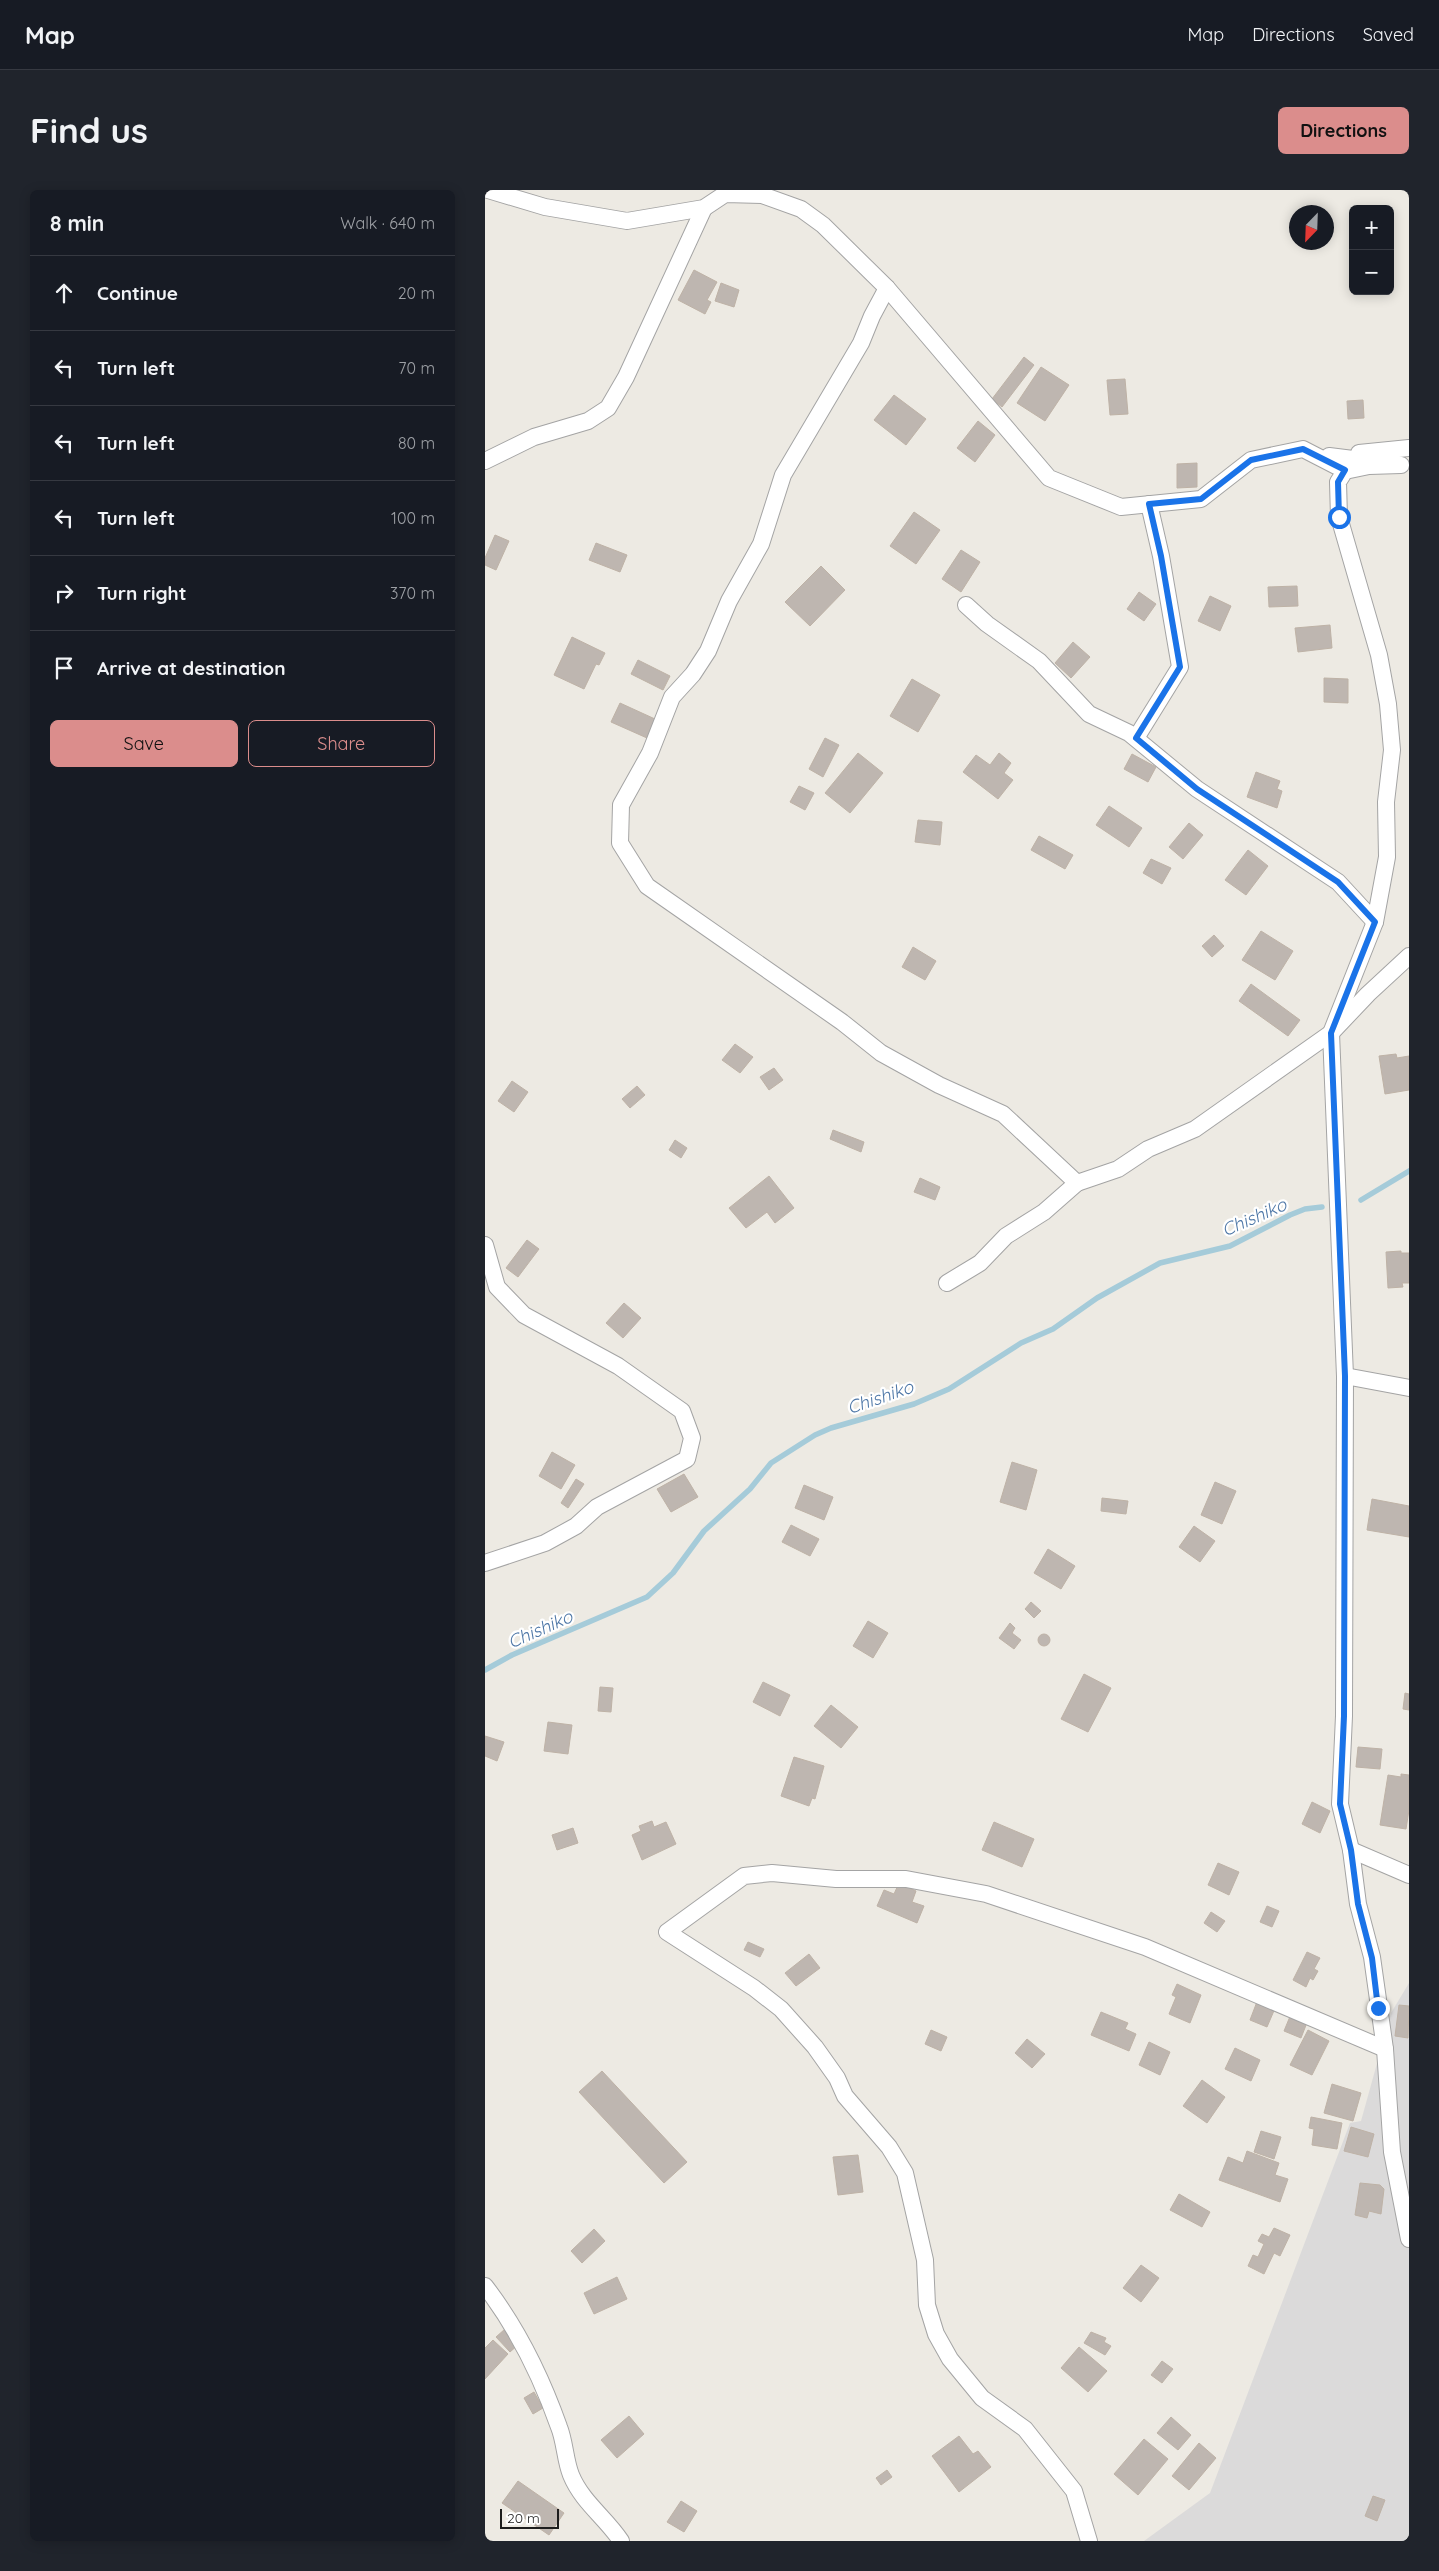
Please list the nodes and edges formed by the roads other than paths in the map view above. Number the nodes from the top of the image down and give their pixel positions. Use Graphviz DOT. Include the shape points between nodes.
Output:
graph roads {
  1 [pos="488,190"];
  2 [pos="704,208"];
  3 [pos="887,288"];
  4 [pos="1409,448"];
  5 [pos="485,461"];
  6 [pos="1345,470"];
  7 [pos="1149,504"];
  8 [pos="966,605"];
  9 [pos="1136,738"];
  10 [pos="1375,922"];
  11 [pos="1409,956"];
  12 [pos="1331,1033"];
  13 [pos="1077,1183"];
  14 [pos="485,1245"];
  15 [pos="947,1284"];
  16 [pos="1345,1376"];
  17 [pos="1409,1388"];
  18 [pos="485,1563"];
  19 [pos="1351,1850"];
  20 [pos="1409,1875"];
  21 [pos="1385,2049"];
  22 [pos="1409,2239"];
  23 [pos="485,2286"];
  24 [pos="621,2541"];
  25 [pos="1089,2541"];
  1 -- 2 [label="street" via="545,207 627,221"];
  2 -- 3 [label="street" via="725,194 762,195 801,209 823,225"];
  2 -- 5 [label="street" via="626,377 608,408 587,421 535,437"];
  3 -- 7 [label="street" via="1049,478 1121,507"];
  3 -- 13 [label="street" via="861,343 783,475 761,544 729,601 708,651 672,698 650,753 621,805 621,843 647,886 842,1022 881,1053 939,1085 1003,1114"];
  4 -- 6 [label="street" via="1329,456 1401,465"];
  6 -- 7 [label="street" via="1303,449 1251,460 1201,499"];
  6 -- 10 [label="street" via="1338,482 1339,517 1379,655 1392,750 1386,802 1387,857"];
  7 -- 9 [label="street" via="1180,667"];
  8 -- 9 [label="street" via="1039,661 1089,714"];
  9 -- 10 [label="street" via="1197,789 1338,882"];
  10 -- 12 [label="street"];
  11 -- 12 [label="street"];
  12 -- 13 [label="street" via="1195,1129 1148,1149 1118,1169"];
  12 -- 16 [label="street"];
  13 -- 15 [label="street" via="1044,1212 1007,1236 981,1263"];
  14 -- 18 [label="street" via="497,1287 524,1314 617,1366 682,1411 692,1438 687,1459 597,1507 576,1526 545,1543"];
  16 -- 17 [label="street"];
  16 -- 19 [label="street" via="1344,1716 1340,1804"];
  19 -- 20 [label="street"];
  19 -- 21 [label="street" via="1358,1904 1372,1958"];
  21 -- 22 [label="street" via="1392,2152"];
  21 -- 25 [label="street" via="1145,1947 986,1894 906,1879 836,1879 772,1873 744,1876 667,1932 781,2009 815,2047 837,2078 845,2096 889,2147 905,2174 925,2260 927,2305 936,2334 950,2359 983,2398 1025,2429 1074,2492"];
  23 -- 24 [label="street" via="507,2315 543,2381 571,2475 589,2505 614,2528"];
}
